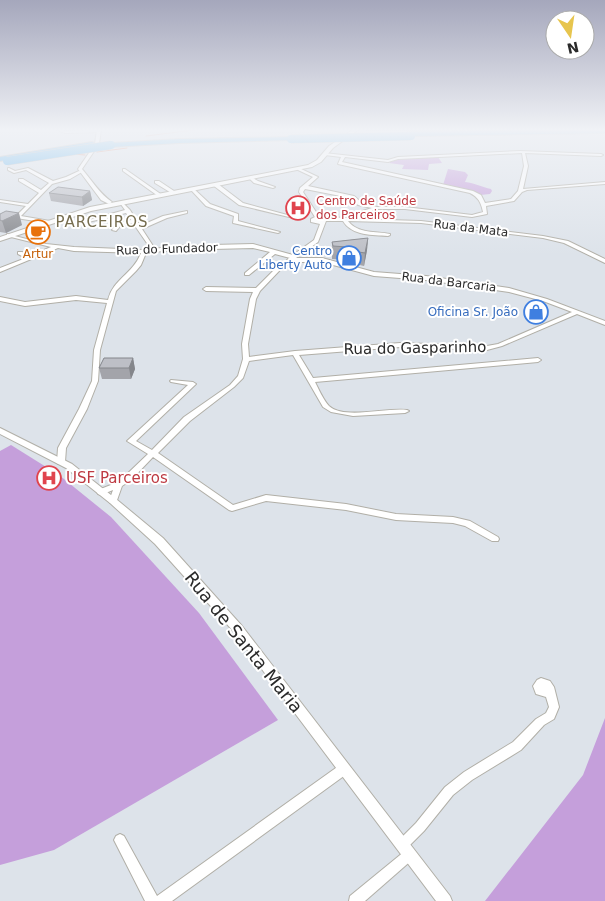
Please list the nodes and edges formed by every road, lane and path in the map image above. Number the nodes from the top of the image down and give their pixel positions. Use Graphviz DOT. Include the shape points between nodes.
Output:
graph roads {
  1 [pos="31,171"];
  2 [pos="125,171"];
  3 [pos="296,171"];
  4 [pos="305,171"];
  5 [pos="376,171"];
  6 [pos="525,171"];
  7 [pos="80,172"];
  8 [pos="251,178"];
  9 [pos="21,180"];
  10 [pos="157,182"];
  11 [pos="53,183"];
  12 [pos="605,183"];
  13 [pos="216,185"];
  14 [pos="273,187"];
  15 [pos="304,187"];
  16 [pos="193,189"];
  17 [pos="520,191"];
  18 [pos="41,192"];
  19 [pos="175,193"];
  20 [pos="160,196"];
  21 [pos="0,201"];
  22 [pos="105,203"];
  23 [pos="122,203"];
  24 [pos="29,205"];
  25 [pos="484,205"];
  26 [pos="377,208"];
  27 [pos="128,211"];
  28 [pos="185,212"];
  29 [pos="11,216"];
  30 [pos="289,216"];
  31 [pos="18,217"];
  32 [pos="345,220"];
  33 [pos="352,220"];
  34 [pos="135,221"];
  35 [pos="320,221"];
  36 [pos="48,222"];
  37 [pos="80,223"];
  38 [pos="139,228"];
  39 [pos="114,230"];
  40 [pos="278,232"];
  41 [pos="9,235"];
  42 [pos="388,235"];
  43 [pos="0,238"];
  44 [pos="58,246"];
  45 [pos="153,249"];
  46 [pos="275,251"];
  47 [pos="144,252"];
  48 [pos="20,253"];
  49 [pos="30,258"];
  50 [pos="292,259"];
  51 [pos="605,260"];
  52 [pos="0,270"];
  53 [pos="247,274"];
  54 [pos="206,290"];
  55 [pos="257,290"];
  56 [pos="0,298"];
  57 [pos="109,302"];
  58 [pos="578,312"];
  59 [pos="605,323"];
  60 [pos="295,353"];
  61 [pos="246,359"];
  62 [pos="538,360"];
  63 [pos="173,380"];
  64 [pos="311,380"];
  65 [pos="405,410"];
  66 [pos="0,431"];
  67 [pos="62,448"];
  68 [pos="154,454"];
  69 [pos="50,456"];
  70 [pos="61,462"];
  71 [pos="119,485"];
  72 [pos="101,492"];
  73 [pos="113,501"];
  74 [pos="495,539"];
  75 [pos="550,692"];
  76 [pos="344,769"];
  77 [pos="120,840"];
  78 [pos="406,850"];
  79 [pos="152,901"];
  80 [pos="161,901"];
  81 [pos="355,901"];
  82 [pos="445,901"];
  1 -- 11 [label="street"];
  2 -- 20 [label="street"];
  3 -- 8 [label="main road"];
  4 -- 15 [label="street" via="316,177"];
  5 -- 25 [label="street" via="471,192 479,196"];
  6 -- 17 [label="street"];
  7 -- 11 [label="street"];
  7 -- 22 [label="street"];
  8 -- 13 [label="main road"];
  8 -- 14 [label="street"];
  9 -- 18 [label="street"];
  10 -- 19 [label="street"];
  11 -- 18 [label="street"];
  12 -- 17 [label="street"];
  13 -- 16 [label="main road"];
  13 -- 30 [label="street" via="241,204"];
  15 -- 26 [label="street" via="352,197 360,204"];
  15 -- 35 [label="street" via="301,192"];
  16 -- 19 [label="main road"];
  16 -- 40 [label="street" via="208,205 236,214 235,222"];
  17 -- 25 [label="street" via="512,200"];
  18 -- 24 [label="street"];
  19 -- 20 [label="main road"];
  20 -- 23 [label="main road"];
  21 -- 24 [label="street"];
  22 -- 23 [label="main road"];
  22 -- 36 [label="main road"];
  23 -- 27 [label="street"];
  24 -- 31 [label="street"];
  25 -- 26 [label="street" via="485,213 472,216"];
  26 -- 33 [label="street" via="355,215"];
  27 -- 34 [label="street"];
  27 -- 37 [label="street"];
  28 -- 38 [label="street"];
  29 -- 31 [label="street"];
  31 -- 36 [label="street"];
  32 -- 33 [label="street, Rua da Mata"];
  32 -- 35 [label="street, Rua da Mata"];
  32 -- 42 [label="street" via="355,229"];
  33 -- 51 [label="street, Rua da Mata" via="421,222 549,238 572,244"];
  34 -- 38 [label="street"];
  34 -- 39 [label="street" via="118,224"];
  35 -- 50 [label="street" via="320,235 316,241"];
  36 -- 41 [label="main road"];
  38 -- 45 [label="street"];
  41 -- 43 [label="main road"];
  41 -- 44 [label="street, Rua do Fundador"];
  44 -- 47 [label="street, Rua do Fundador"];
  44 -- 49 [label="street"];
  45 -- 46 [label="street, Rua do Fundador" via="253,246"];
  45 -- 47 [label="street, Rua do Fundador"];
  46 -- 50 [label="street, Rua do Fundador"];
  46 -- 53 [label="street"];
  47 -- 57 [label="street" via="138,268 113,291"];
  48 -- 49 [label="street"];
  49 -- 52 [label="street"];
  50 -- 55 [label="street"];
  50 -- 58 [label="street, Rua da Barcaria" via="322,260 374,274 496,288"];
  54 -- 55 [label="street"];
  55 -- 61 [label="street" via="252,299"];
  56 -- 57 [label="street" via="25,304 76,298"];
  57 -- 67 [label="street" via="96,356 95,381"];
  58 -- 59 [label="street, Rua da Barcaria"];
  58 -- 60 [label="street, Rua do Gasparinho" via="487,348 400,345"];
  60 -- 61 [label="street, Rua do Gasparinho"];
  60 -- 64 [label="street"];
  61 -- 68 [label="street" via="237,382 187,419"];
  62 -- 64 [label="street"];
  63 -- 68 [label="street" via="193,384 131,441"];
  64 -- 65 [label="street" via="332,412"];
  66 -- 69 [label="street, Rua de Santa Maria"];
  67 -- 69 [label="street"];
  67 -- 70 [label="street"];
  68 -- 71 [label="street"];
  68 -- 74 [label="street" via="232,508 266,498 346,506 396,517 467,523"];
  69 -- 70 [label="street, Rua de Santa Maria"];
  70 -- 72 [label="street, Rua de Santa Maria"];
  71 -- 72 [label="street"];
  71 -- 73 [label="street"];
  72 -- 73 [label="street, Rua de Santa Maria"];
  73 -- 76 [label="street, Rua de Santa Maria" via="160,541 203,587"];
  75 -- 78 [label="street" via="554,707 550,716 517,746 449,791"];
  76 -- 78 [label="street, Rua de Santa Maria"];
  76 -- 80 [label="street"];
  77 -- 79 [label="street"];
  78 -- 81 [label="street"];
  78 -- 82 [label="street, Rua de Santa Maria"];
}
